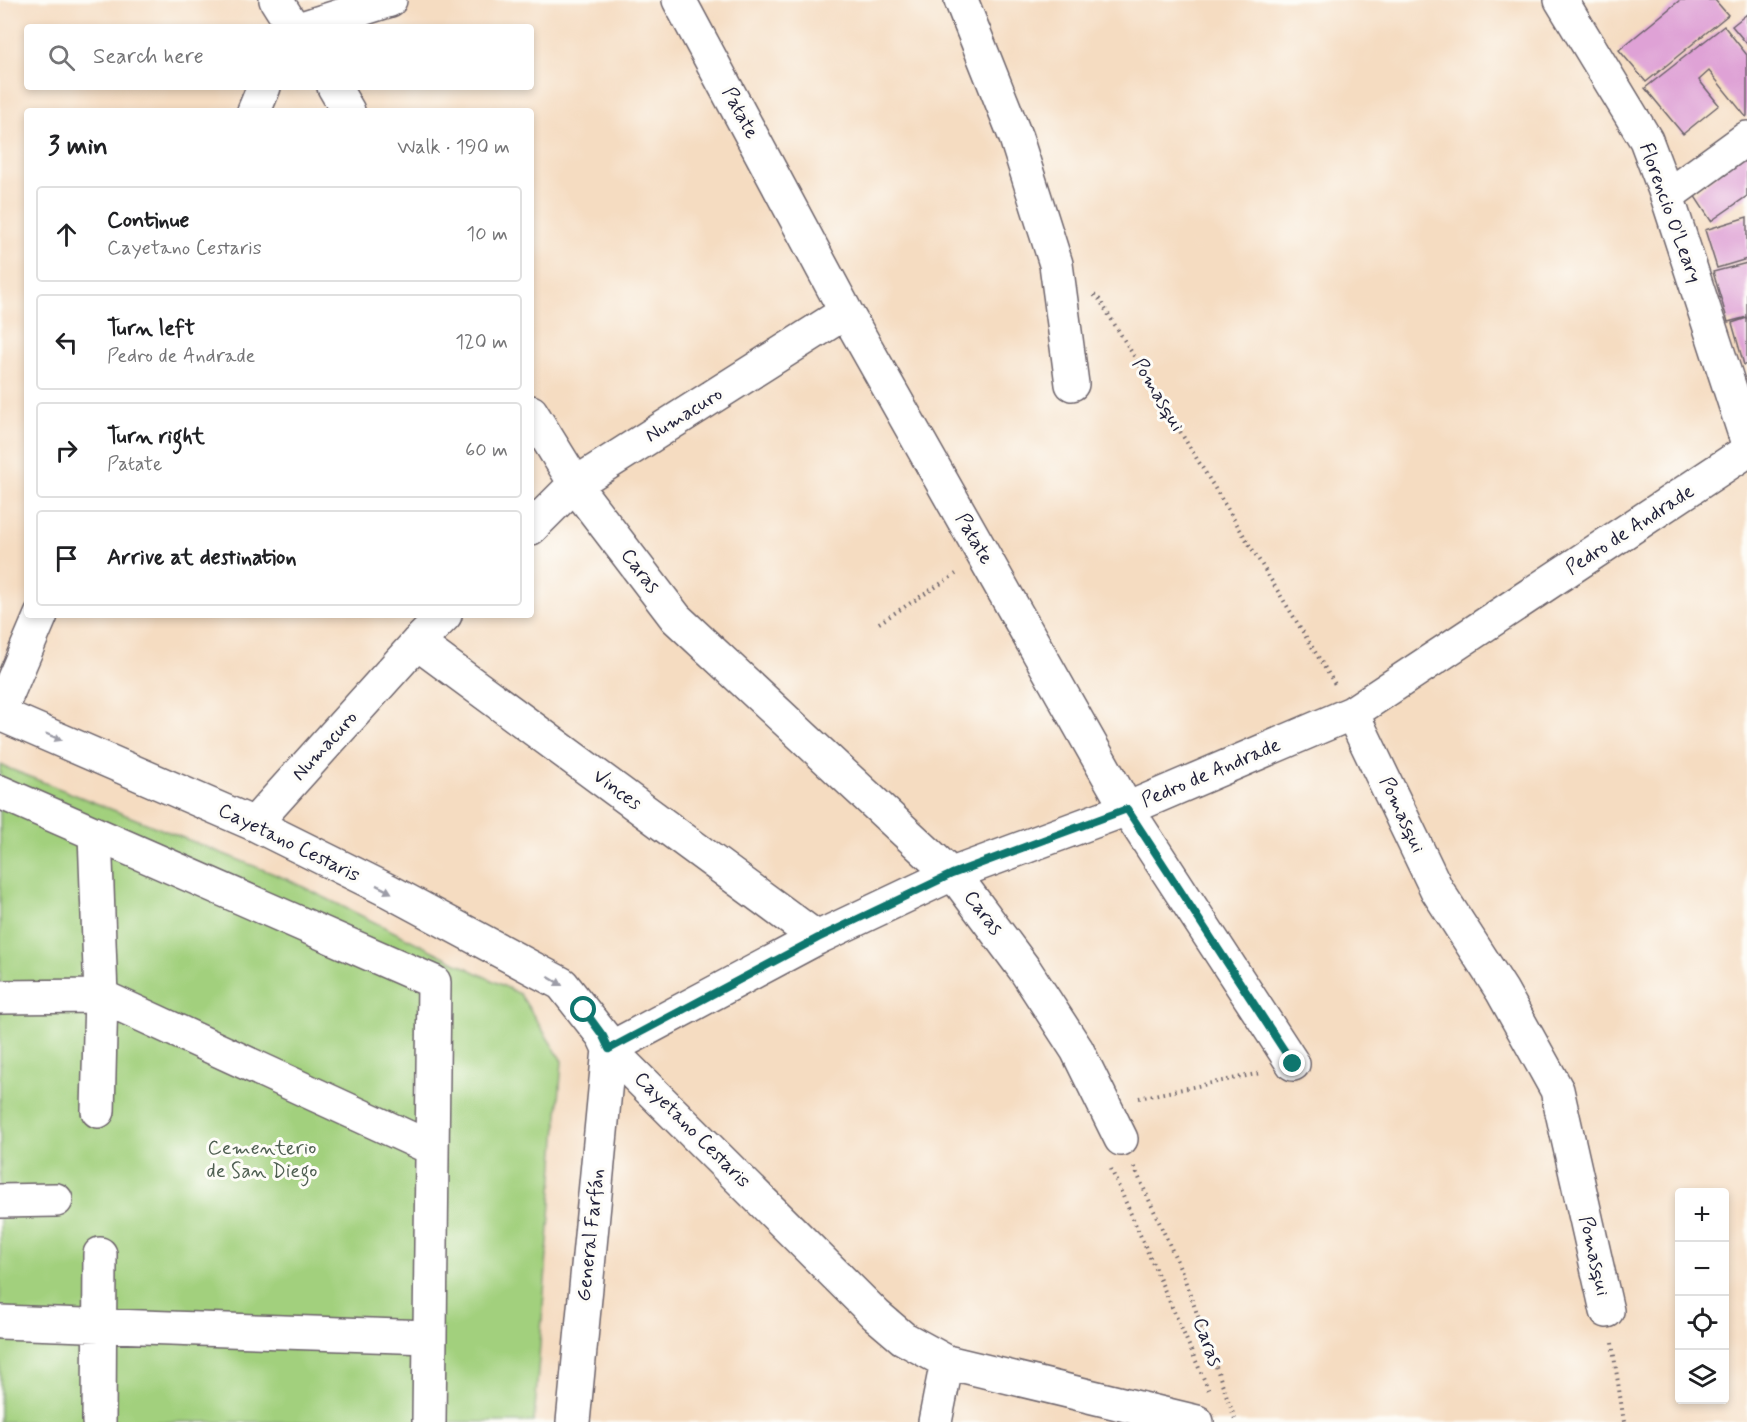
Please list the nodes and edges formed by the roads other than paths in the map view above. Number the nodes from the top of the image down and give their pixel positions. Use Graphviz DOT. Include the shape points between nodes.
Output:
graph roads {
  1 [pos="276,0"];
  2 [pos="390,0"];
  3 [pos="679,0"];
  4 [pos="961,0"];
  5 [pos="1561,0"];
  6 [pos="291,24"];
  7 [pos="314,24"];
  8 [pos="263,90"];
  9 [pos="336,90"];
  10 [pos="255,108"];
  11 [pos="346,108"];
  12 [pos="1747,138"];
  13 [pos="1667,196"];
  14 [pos="846,312"];
  15 [pos="1072,384"];
  16 [pos="534,417"];
  17 [pos="1747,441"];
  18 [pos="1747,451"];
  19 [pos="575,484"];
  20 [pos="534,525"];
  21 [pos="40,618"];
  22 [pos="442,618"];
  23 [pos="417,643"];
  24 [pos="0,713"];
  25 [pos="1352,713"];
  26 [pos="0,792"];
  27 [pos="1127,809"];
  28 [pos="254,824"];
  29 [pos="95,834"];
  30 [pos="952,874"];
  31 [pos="818,938"];
  32 [pos="101,996"];
  33 [pos="0,997"];
  34 [pos="609,1049"];
  35 [pos="1281,1068"];
  36 [pos="98,1111"];
  37 [pos="431,1148"];
  38 [pos="1114,1150"];
  39 [pos="56,1200"];
  40 [pos="0,1201"];
  41 [pos="100,1254"];
  42 [pos="1607,1311"];
  43 [pos="0,1322"];
  44 [pos="101,1326"];
  45 [pos="429,1337"];
  46 [pos="947,1362"];
  47 [pos="1204,1408"];
  48 [pos="99,1422"];
  49 [pos="429,1422"];
  50 [pos="573,1422"];
  51 [pos="935,1422"];
  1 -- 6 [label="street"];
  2 -- 7 [label="street"];
  3 -- 14 [label="street, Patate"];
  4 -- 15 [label="street" via="1016,138 1056,264"];
  5 -- 13 [label="street, Florencio O'Leary" via="1646,140"];
  8 -- 10 [label="street"];
  9 -- 11 [label="street"];
  12 -- 13 [label="street"];
  13 -- 17 [label="street, Florencio O'Leary"];
  14 -- 19 [label="street, Numacuro"];
  14 -- 27 [label="street, Patate"];
  16 -- 19 [label="street, Caras"];
  18 -- 25 [label="street, Pedro de Andrade"];
  19 -- 20 [label="street, Numacuro"];
  19 -- 30 [label="street, Caras" via="676,618"];
  21 -- 24 [label="street"];
  22 -- 23 [label="street, Numacuro"];
  23 -- 28 [label="street, Numacuro"];
  23 -- 31 [label="street, Vinces"];
  24 -- 28 [label="street, Cayetano Cestaris, one-way"];
  25 -- 27 [label="street, Pedro de Andrade"];
  25 -- 42 [label="street, Pomasqui" via="1437,890 1502,991 1557,1090"];
  26 -- 29 [label="street"];
  27 -- 30 [label="street, Pedro de Andrade"];
  27 -- 35 [label="street, Patate"];
  28 -- 34 [label="street, Cayetano Cestaris, one-way" via="562,984"];
  29 -- 32 [label="street"];
  29 -- 37 [label="street" via="434,982"];
  30 -- 31 [label="street, Pedro de Andrade"];
  30 -- 38 [label="street, Caras" via="1025,970 1077,1050"];
  31 -- 34 [label="street, Pedro de Andrade"];
  32 -- 33 [label="street"];
  32 -- 36 [label="street"];
  32 -- 37 [label="street"];
  34 -- 46 [label="street, Cayetano Cestaris" via="876,1315 903,1338"];
  34 -- 50 [label="street, General Farfán"];
  37 -- 45 [label="street"];
  39 -- 40 [label="street"];
  41 -- 44 [label="street"];
  43 -- 44 [label="street"];
  44 -- 45 [label="street"];
  44 -- 48 [label="street"];
  45 -- 49 [label="street"];
  46 -- 47 [label="street, Cayetano Cestaris"];
  46 -- 51 [label="street"];
}
